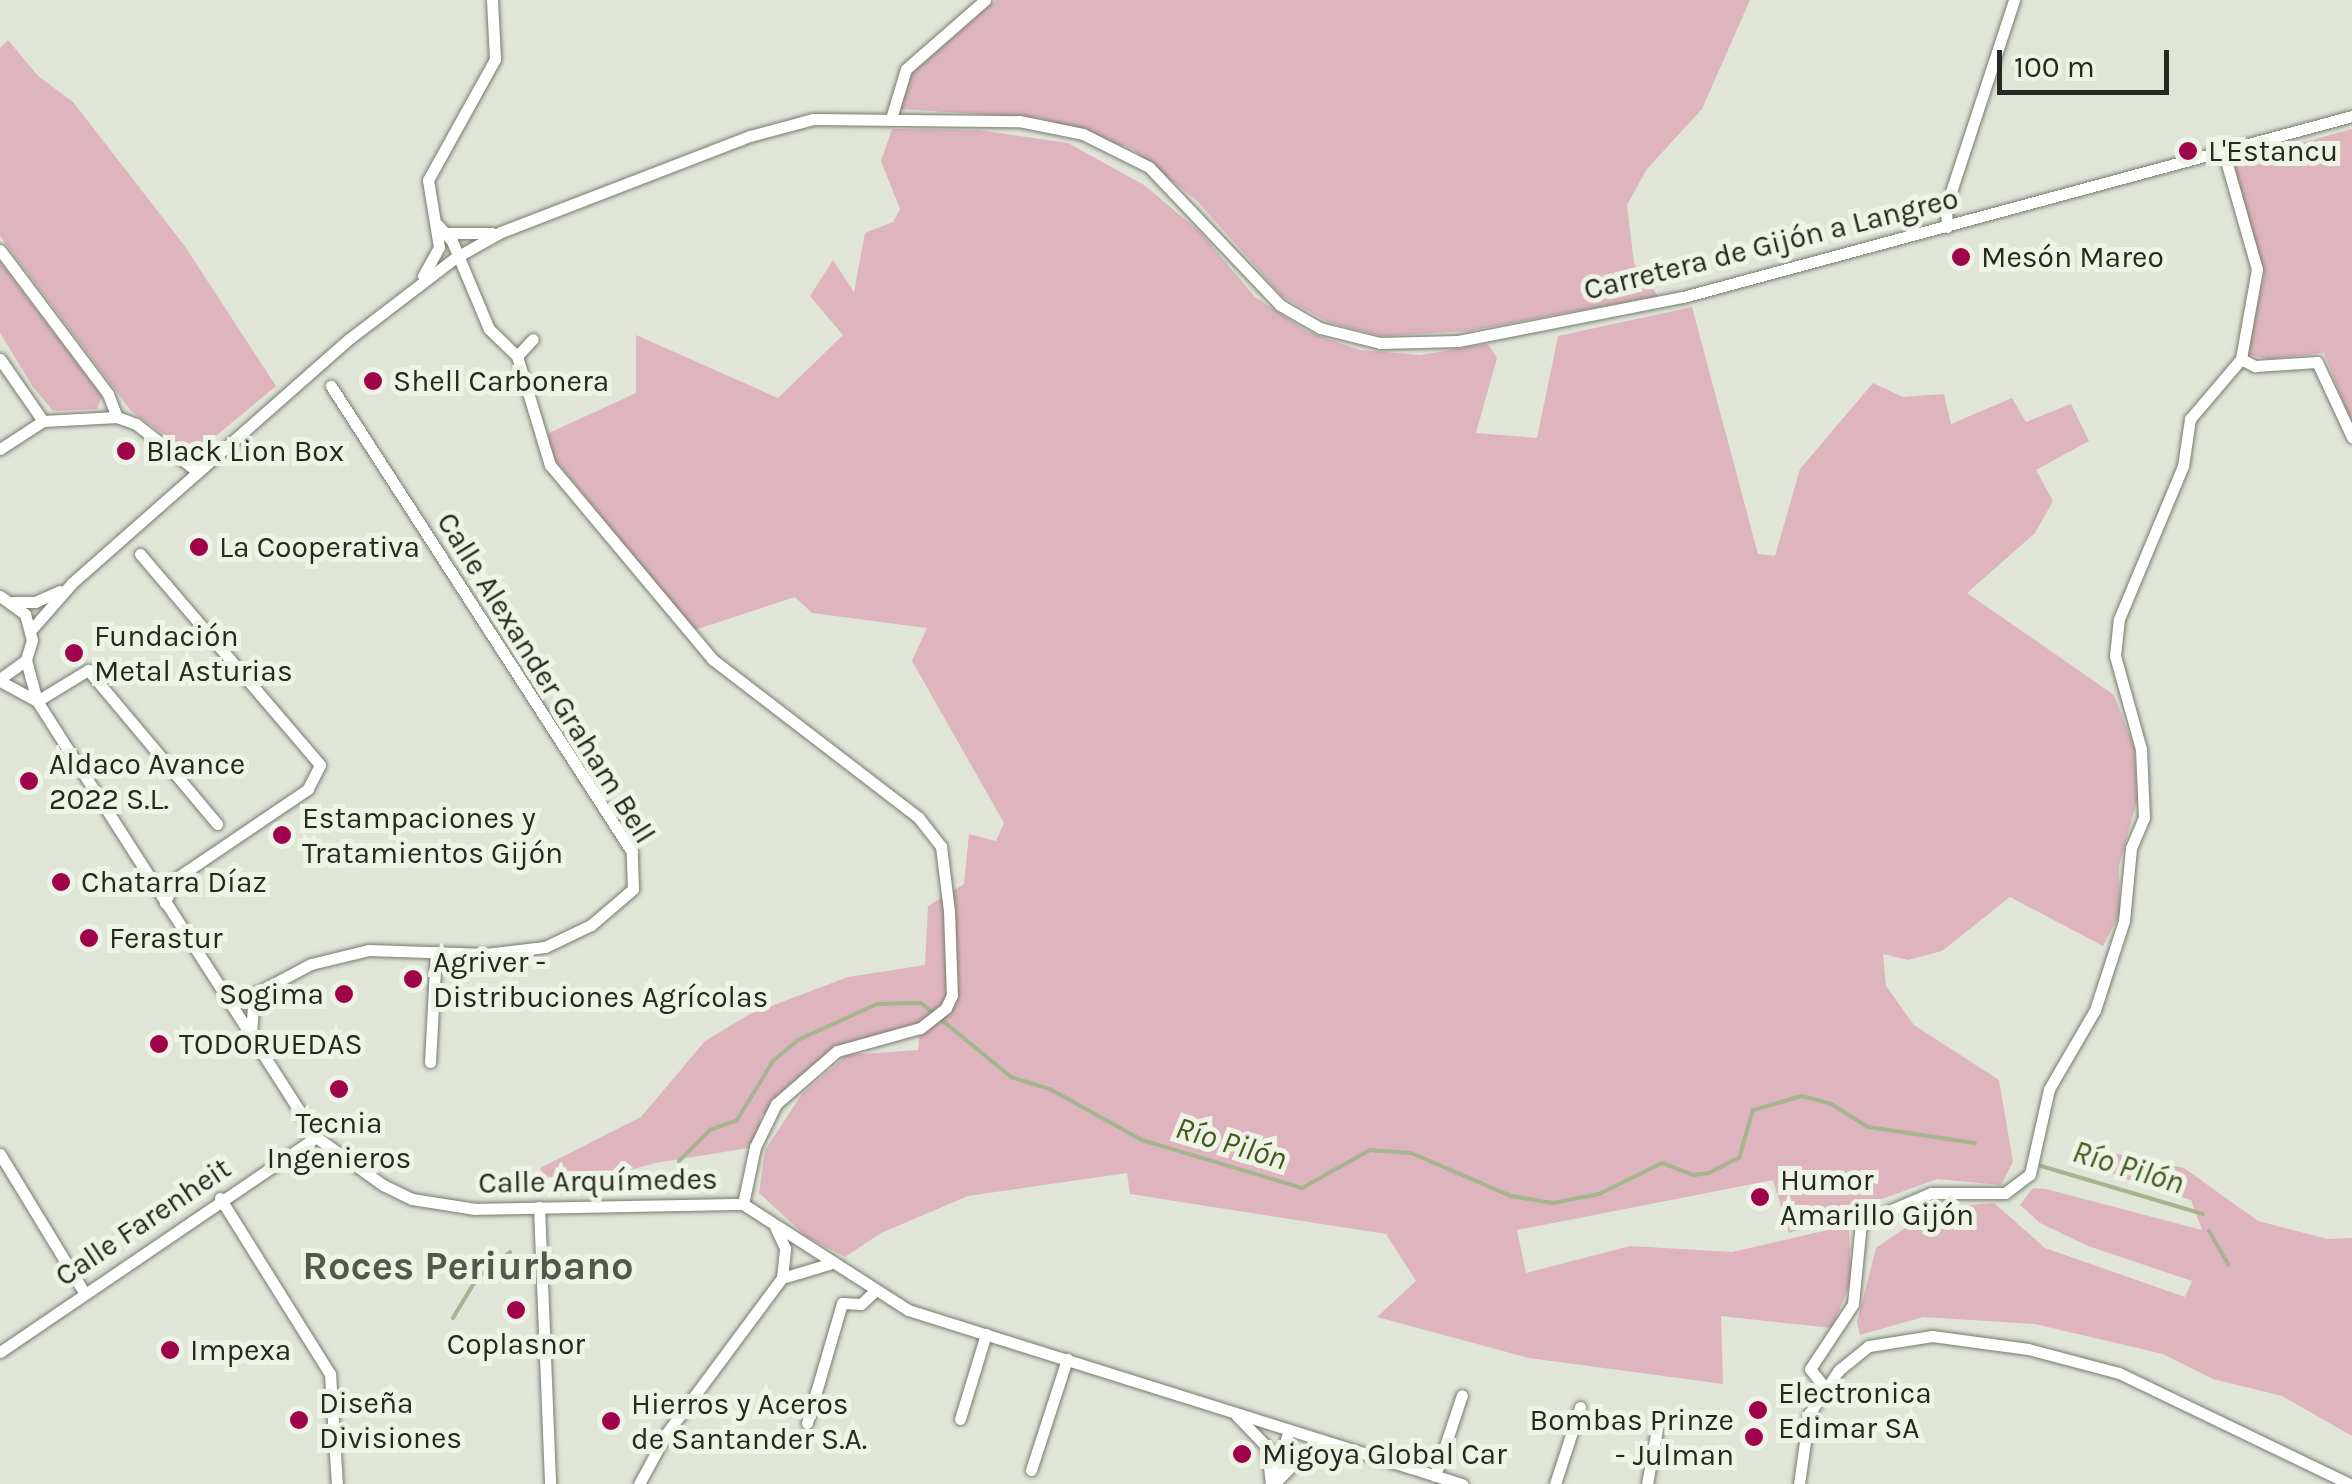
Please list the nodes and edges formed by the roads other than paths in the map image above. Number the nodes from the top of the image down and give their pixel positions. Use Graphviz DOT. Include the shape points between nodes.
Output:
graph roads {
  1 [pos="492,0"];
  2 [pos="985,0"];
  3 [pos="2014,0"];
  4 [pos="892,115"];
  5 [pos="2352,116"];
  6 [pos="2223,150"];
  7 [pos="1946,226"];
  8 [pos="441,232"];
  9 [pos="501,232"];
  10 [pos="0,250"];
  11 [pos="455,258"];
  12 [pos="419,282"];
  13 [pos="533,339"];
  14 [pos="518,356"];
  15 [pos="0,358"];
  16 [pos="2241,359"];
  17 [pos="331,386"];
  18 [pos="117,417"];
  19 [pos="43,421"];
  20 [pos="2352,437"];
  21 [pos="0,449"];
  22 [pos="198,472"];
  23 [pos="140,554"];
  24 [pos="72,583"];
  25 [pos="0,596"];
  26 [pos="13,602"];
  27 [pos="31,630"];
  28 [pos="26,660"];
  29 [pos="0,680"];
  30 [pos="38,701"];
  31 [pos="217,824"];
  32 [pos="148,876"];
  33 [pos="175,879"];
  34 [pos="164,903"];
  35 [pos="436,952"];
  36 [pos="218,984"];
  37 [pos="254,994"];
  38 [pos="232,1006"];
  39 [pos="251,1036"];
  40 [pos="430,1062"];
  41 [pos="316,1137"];
  42 [pos="0,1154"];
  43 [pos="220,1198"];
  44 [pos="743,1204"];
  45 [pos="539,1206"];
  46 [pos="771,1218"];
  47 [pos="829,1264"];
  48 [pos="782,1278"];
  49 [pos="875,1291"];
  50 [pos="84,1292"];
  51 [pos="986,1334"];
  52 [pos="0,1352"];
  53 [pos="1067,1359"];
  54 [pos="1826,1388"];
  55 [pos="1462,1395"];
  56 [pos="1580,1407"];
  57 [pos="1229,1410"];
  58 [pos="1659,1418"];
  59 [pos="960,1420"];
  60 [pos="807,1422"];
  61 [pos="1288,1430"];
  62 [pos="1344,1447"];
  63 [pos="1031,1470"];
  64 [pos="1435,1476"];
  65 [pos="337,1484"];
  66 [pos="550,1484"];
  67 [pos="639,1484"];
  68 [pos="1272,1484"];
  69 [pos="1462,1484"];
  70 [pos="1554,1484"];
  71 [pos="1647,1484"];
  72 [pos="1798,1484"];
  73 [pos="2350,1484"];
  1 -- 8 [label="street" via="495,60 428,180"];
  2 -- 4 [label="street" via="906,70"];
  3 -- 7 [label="street" via="1946,207"];
  4 -- 7 [label="street, Carretera de Gijón a Langreo" via="1019,121 1083,134 1126,154 1193,207 1280,305 1320,328 1380,343 1458,341 1683,297"];
  4 -- 9 [label="street, Carretera de Gijón a Langreo" via="813,118 750,136"];
  5 -- 6 [label="street, Carretera de Gijón a Langreo"];
  6 -- 7 [label="street, Carretera de Gijón a Langreo"];
  6 -- 16 [label="street" via="2257,269"];
  8 -- 9 [label="street"];
  8 -- 11 [label="street"];
  8 -- 12 [label="street" via="436,258"];
  9 -- 11 [label="street, Carretera de Gijón a Langreo"];
  10 -- 18 [label="street" via="108,394"];
  11 -- 12 [label="street, Carretera de Gijón a Langreo"];
  11 -- 14 [label="street" via="489,328"];
  12 -- 22 [label="street, Carretera de Gijón a Langreo"];
  13 -- 14 [label="street"];
  14 -- 44 [label="street" via="550,466 700,645 936,834 949,911 952,996 946,1008 932,1022 837,1051 776,1104 755,1148"];
  15 -- 19 [label="street"];
  16 -- 20 [label="street" via="2255,366 2317,362"];
  16 -- 54 [label="street" via="2190,419 2183,466 2119,619 2116,656 2141,749 2144,818 2132,848 2124,921 2095,1010 2049,1089 2030,1174 2005,1192 1931,1193 1861,1224 1853,1304 1810,1369"];
  17 -- 35 [label="street, Calle Alexander Graham Bell" via="632,852 635,868 633,889 622,903 546,947"];
  18 -- 19 [label="street"];
  18 -- 22 [label="street"];
  19 -- 21 [label="street"];
  22 -- 24 [label="street, Carretera de Gijón a Langreo"];
  23 -- 33 [label="street" via="320,765 308,789"];
  24 -- 26 [label="street" via="44,600"];
  24 -- 27 [label="street"];
  25 -- 26 [label="street"];
  26 -- 27 [label="street"];
  27 -- 28 [label="street"];
  28 -- 29 [label="street"];
  28 -- 30 [label="street"];
  29 -- 30 [label="street"];
  30 -- 31 [label="street" via="88,670"];
  30 -- 32 [label="street, Calle Arquímedes"];
  32 -- 33 [label="street"];
  32 -- 34 [label="street, Calle Arquímedes"];
  33 -- 34 [label="street"];
  34 -- 36 [label="street, Calle Arquímedes"];
  35 -- 37 [label="street, Calle Alexander Graham Bell" via="369,950 331,957"];
  35 -- 40 [label="street"];
  36 -- 37 [label="street"];
  36 -- 38 [label="street, Calle Arquímedes"];
  37 -- 38 [label="street, Calle Alexander Graham Bell"];
  37 -- 39 [label="street"];
  38 -- 39 [label="street, Calle Arquímedes"];
  39 -- 41 [label="street, Calle Arquímedes"];
  41 -- 43 [label="street, Calle Farenheit"];
  41 -- 45 [label="street, Calle Arquímedes" via="412,1198 475,1210"];
  42 -- 50 [label="street"];
  43 -- 50 [label="street, Calle Farenheit"];
  43 -- 65 [label="street" via="330,1374"];
  44 -- 45 [label="street, Calle Arquímedes"];
  44 -- 46 [label="street, Calle Arquímedes"];
  45 -- 66 [label="street"];
  46 -- 47 [label="street, Calle Arquímedes"];
  46 -- 48 [label="street" via="785,1248"];
  47 -- 48 [label="street"];
  47 -- 49 [label="street, Calle Arquímedes"];
  48 -- 67 [label="street" via="666,1434"];
  49 -- 51 [label="street, Calle Arquímedes" via="908,1310"];
  49 -- 60 [label="street" via="860,1304 842,1303"];
  50 -- 52 [label="street, Calle Farenheit"];
  51 -- 53 [label="street, Calle Arquímedes"];
  51 -- 59 [label="street"];
  53 -- 57 [label="street, Calle Arquímedes"];
  53 -- 63 [label="street"];
  54 -- 72 [label="street" via="1810,1414"];
  54 -- 73 [label="street" via="1853,1358 1898,1338 2028,1349 2162,1390"];
  55 -- 64 [label="street"];
  56 -- 70 [label="street"];
  57 -- 61 [label="street, Calle Arquímedes"];
  57 -- 68 [label="street" via="1267,1448"];
  58 -- 71 [label="street"];
  61 -- 62 [label="street, Calle Arquímedes"];
  61 -- 68 [label="street"];
  62 -- 64 [label="street, Calle Arquímedes"];
  62 -- 68 [label="street" via="1297,1460"];
  64 -- 69 [label="street, Calle Arquímedes"];
}
